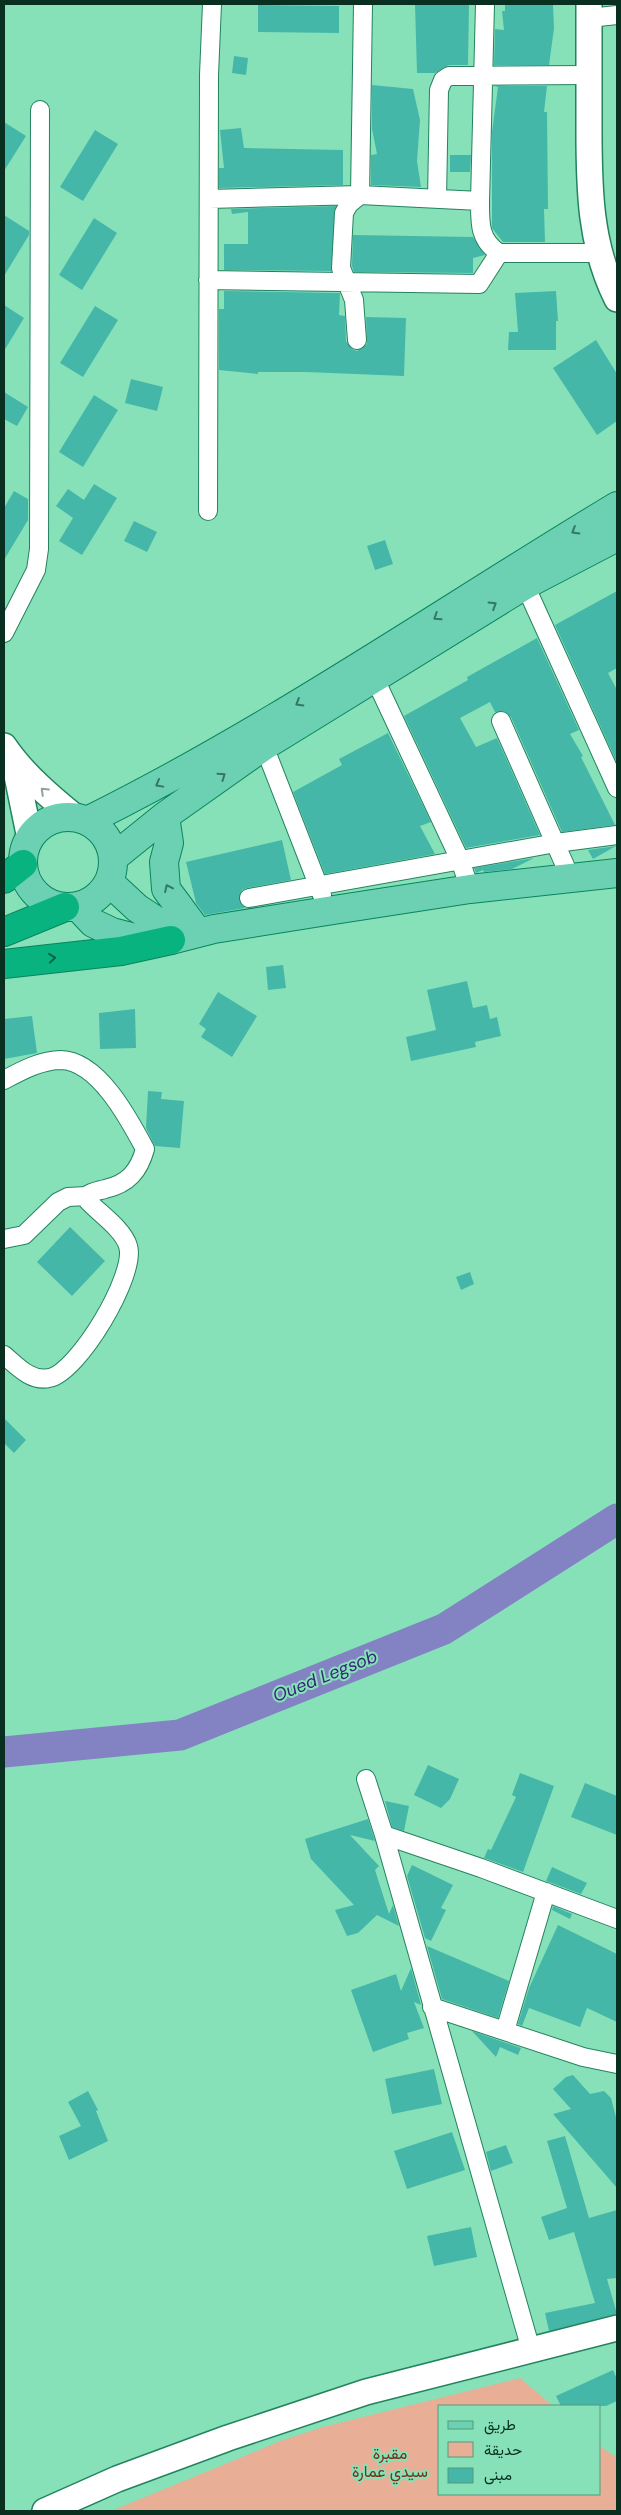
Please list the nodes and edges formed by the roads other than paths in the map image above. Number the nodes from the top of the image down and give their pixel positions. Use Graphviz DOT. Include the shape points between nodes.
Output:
graph roads {
  1 [pos="212,4"];
  2 [pos="363,4"];
  3 [pos="484,4"];
  4 [pos="589,11"];
  5 [pos="617,15"];
  6 [pos="589,75"];
  7 [pos="483,78"];
  8 [pos="40,110"];
  9 [pos="360,195"];
  10 [pos="210,198"];
  11 [pos="437,199"];
  12 [pos="480,201"];
  13 [pos="499,253"];
  14 [pos="598,253"];
  15 [pos="208,280"];
  16 [pos="346,280"];
  17 [pos="617,299"];
  18 [pos="357,340"];
  19 [pos="617,506"];
  20 [pos="208,511"];
  21 [pos="617,537"];
  22 [pos="525,584"];
  23 [pos="4,633"];
  24 [pos="375,679"];
  25 [pos="501,721"];
  26 [pos="264,746"];
  27 [pos="9,754"];
  28 [pos="617,788"];
  29 [pos="165,816"];
  30 [pos="81,819"];
  31 [pos="617,835"];
  32 [pos="556,843"];
  33 [pos="460,860"];
  34 [pos="19,861"];
  35 [pos="111,870"];
  36 [pos="617,873"];
  37 [pos="571,879"];
  38 [pos="470,889"];
  39 [pos="249,898"];
  40 [pos="323,898"];
  41 [pos="71,907"];
  42 [pos="205,928"];
  43 [pos="4,932"];
  44 [pos="171,940"];
  45 [pos="4,964"];
  46 [pos="4,1080"];
  47 [pos="86,1196"];
  48 [pos="4,1239"];
  49 [pos="4,1355"];
  50 [pos="366,1779"];
  51 [pos="384,1835"];
  52 [pos="546,1892"];
  53 [pos="617,1919"];
  54 [pos="432,2007"];
  55 [pos="505,2031"];
  56 [pos="617,2064"];
  57 [pos="617,2328"];
  58 [pos="531,2350"];
  59 [pos="45,2511"];
  1 -- 10 [label="street"];
  2 -- 9 [label="street"];
  3 -- 7 [label="street"];
  4 -- 5 [label="street"];
  4 -- 6 [label="main road"];
  6 -- 7 [label="street"];
  6 -- 14 [label="main road" via="589,186"];
  7 -- 11 [label="street" via="449,76 443,80 439,90"];
  7 -- 12 [label="street"];
  8 -- 23 [label="street" via="39,549 36,570"];
  9 -- 10 [label="street"];
  9 -- 11 [label="street"];
  9 -- 16 [label="street" via="344,213 341,268"];
  10 -- 15 [label="street"];
  11 -- 12 [label="street"];
  12 -- 13 [label="street" via="484,240"];
  13 -- 14 [label="street"];
  13 -- 16 [label="street" via="478,284"];
  14 -- 17 [label="main road"];
  15 -- 16 [label="street"];
  15 -- 20 [label="street"];
  16 -- 18 [label="street" via="354,300"];
  19 -- 30 [label="main road, one-way" via="216,753"];
  21 -- 22 [label="main road"];
  24 -- 22 [label="main road, one-way"];
  22 -- 28 [label="street"];
  24 -- 26 [label="main road"];
  24 -- 33 [label="street"];
  25 -- 32 [label="street"];
  29 -- 26 [label="main road, one-way"];
  26 -- 40 [label="street"];
  30 -- 27 [label="main road, one-way" via="53,800"];
  27 -- 34 [label="main road"];
  29 -- 35 [label="main road"];
  42 -- 29 [label="main road, one-way" via="166,889 164,862 169,843"];
  30 -- 34 [label="main road" via="62,817 38,828"];
  30 -- 35 [label="main road" via="105,836 111,846"];
  31 -- 32 [label="street"];
  32 -- 33 [label="street"];
  32 -- 37 [label="street"];
  33 -- 38 [label="street"];
  33 -- 40 [label="street"];
  34 -- 41 [label="main road" via="31,888 52,904"];
  35 -- 41 [label="main road" via="101,893 90,902"];
  35 -- 42 [label="main road" via="137,908 164,926"];
  36 -- 37 [label="main road"];
  37 -- 38 [label="main road"];
  38 -- 40 [label="main road"];
  39 -- 40 [label="street"];
  40 -- 42 [label="main road"];
  41 -- 43 [label="highway"];
  41 -- 44 [label="main road" via="112,932 135,938"];
  42 -- 44 [label="main road"];
  45 -- 44 [label="highway, one-way" via="121,951"];
  46 -- 47 [label="street" via="42,1062 63,1060 86,1071 112,1094 145,1150 140,1166 122,1183"];
  47 -- 48 [label="street" via="68,1197 58,1202 24,1235"];
  47 -- 49 [label="street" via="125,1239 129,1248 121,1285 101,1323 69,1366 51,1378 33,1377"];
  50 -- 51 [label="street"];
  51 -- 52 [label="street"];
  51 -- 54 [label="street"];
  52 -- 53 [label="street"];
  52 -- 55 [label="street"];
  54 -- 55 [label="street"];
  54 -- 58 [label="street"];
  55 -- 56 [label="street" via="583,2057"];
  57 -- 58 [label="main road"];
  58 -- 59 [label="main road" via="356,2395 210,2445"];
}
